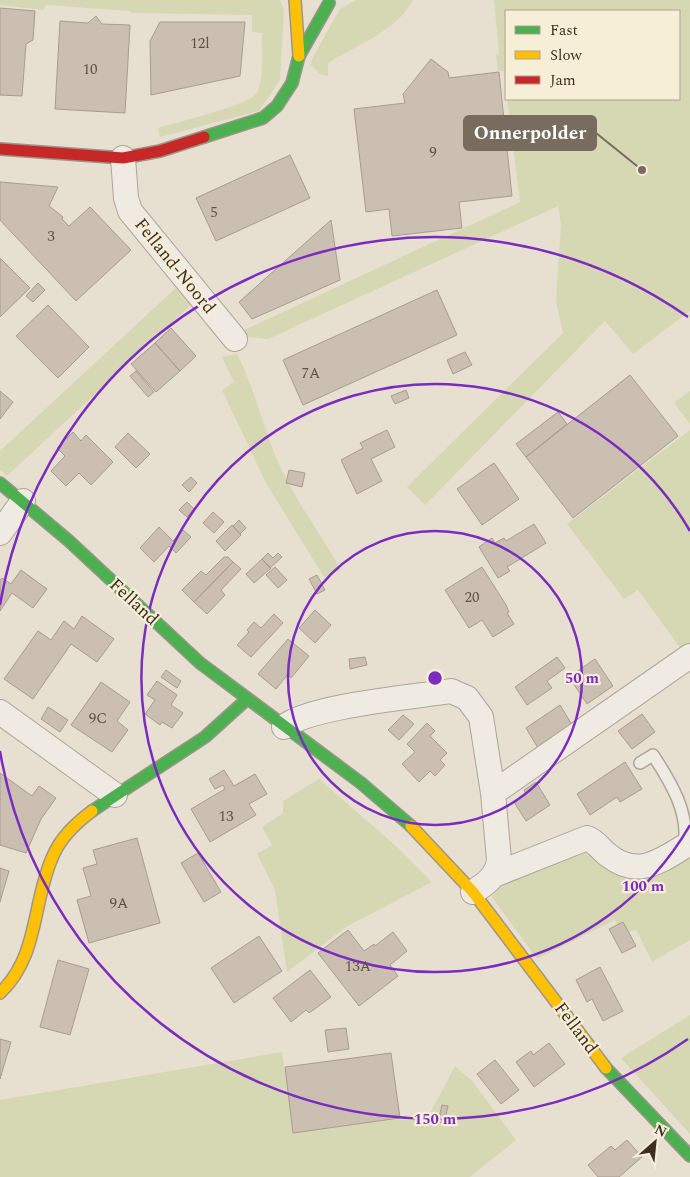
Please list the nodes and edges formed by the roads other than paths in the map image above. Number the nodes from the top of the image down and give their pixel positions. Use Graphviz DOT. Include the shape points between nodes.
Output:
graph roads {
  1 [pos="295,0"];
  2 [pos="341,0"];
  3 [pos="310,2"];
  4 [pos="330,3"];
  5 [pos="299,56"];
  6 [pos="0,149"];
  7 [pos="123,158"];
  8 [pos="235,339"];
  9 [pos="0,483"];
  10 [pos="23,501"];
  11 [pos="0,533"];
  12 [pos="690,656"];
  13 [pos="246,700"];
  14 [pos="0,712"];
  15 [pos="284,727"];
  16 [pos="640,764"];
  17 [pos="493,793"];
  18 [pos="115,795"];
  19 [pos="687,845"];
  20 [pos="494,875"];
  21 [pos="473,892"];
  22 [pos="0,993"];
  23 [pos="690,1156"];
  1 -- 5 [label="street"];
  2 -- 4 [label="street"];
  3 -- 4 [label="street"];
  4 -- 5 [label="street"];
  5 -- 7 [label="street" via="292,83 277,106 263,118 177,147"];
  6 -- 7 [label="street"];
  7 -- 8 [label="street, Felland-Noord" via="130,211"];
  9 -- 10 [label="street, Felland"];
  10 -- 11 [label="street"];
  10 -- 13 [label="street, Felland" via="193,657"];
  12 -- 17 [label="street"];
  13 -- 15 [label="street, Felland"];
  13 -- 18 [label="street" via="219,726"];
  14 -- 18 [label="street"];
  15 -- 17 [label="street" via="293,719 318,712 459,693 467,698 481,717"];
  15 -- 21 [label="street, Felland" via="389,807 438,853"];
  16 -- 19 [label="lane" via="653,755 677,790 688,822"];
  17 -- 20 [label="street" via="499,860"];
  18 -- 22 [label="street" via="81,818 60,841 51,862 22,966 13,984"];
  19 -- 20 [label="street" via="650,865 631,866 613,859 587,838"];
  20 -- 21 [label="street"];
  21 -- 23 [label="street, Felland" via="608,1070"];
}
